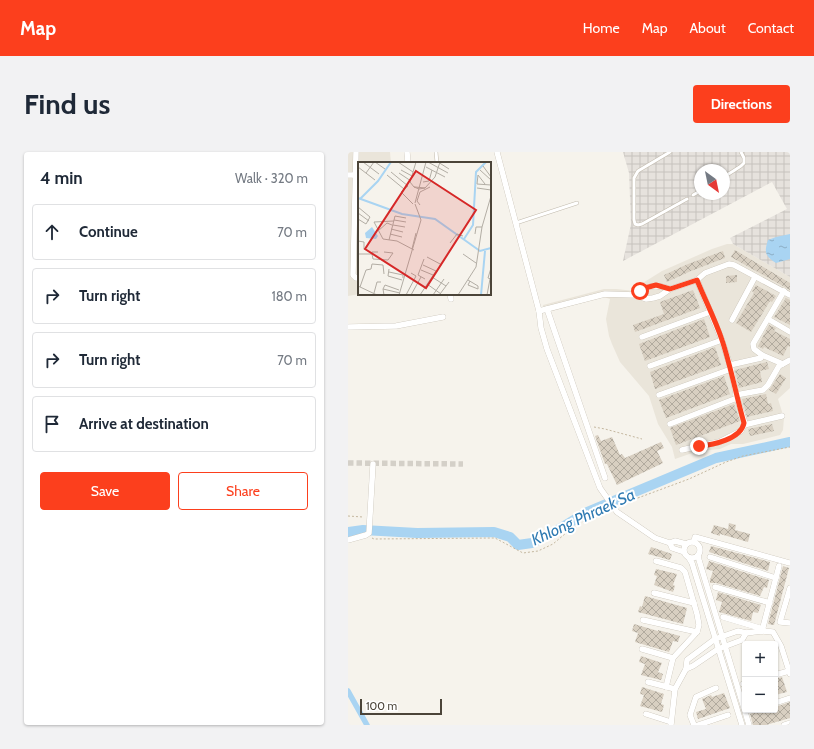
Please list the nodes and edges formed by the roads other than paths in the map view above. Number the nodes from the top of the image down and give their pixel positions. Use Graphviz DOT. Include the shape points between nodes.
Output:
graph roads {
  1 [pos="356,152"];
  2 [pos="407,152"];
  3 [pos="436,152"];
  4 [pos="497,152"];
  5 [pos="670,152"];
  6 [pos="741,152"];
  7 [pos="408,162"];
  8 [pos="437,162"];
  9 [pos="730,173"];
  10 [pos="357,174"];
  11 [pos="348,175"];
  12 [pos="686,199"];
  13 [pos="577,203"];
  14 [pos="516,224"];
  15 [pos="351,233"];
  16 [pos="356,245"];
  17 [pos="755,276"];
  18 [pos="358,278"];
  19 [pos="697,280"];
  20 [pos="670,289"];
  21 [pos="784,291"];
  22 [pos="635,295"];
  23 [pos="790,295"];
  24 [pos="547,309"];
  25 [pos="539,311"];
  26 [pos="710,312"];
  27 [pos="443,317"];
  28 [pos="732,320"];
  29 [pos="768,320"];
  30 [pos="348,327"];
  31 [pos="790,332"];
  32 [pos="642,337"];
  33 [pos="722,340"];
  34 [pos="762,355"];
  35 [pos="790,360"];
  36 [pos="782,364"];
  37 [pos="650,366"];
  38 [pos="730,367"];
  39 [pos="659,395"];
  40 [pos="737,397"];
  41 [pos="782,416"];
  42 [pos="670,424"];
  43 [pos="744,425"];
  44 [pos="682,450"];
  45 [pos="373,464"];
  46 [pos="605,478"];
  47 [pos="348,540"];
  48 [pos="694,542"];
  49 [pos="670,543"];
  50 [pos="686,544"];
  51 [pos="684,552"];
  52 [pos="698,555"];
  53 [pos="710,556"];
  54 [pos="689,558"];
  55 [pos="656,561"];
  56 [pos="790,563"];
  57 [pos="779,566"];
  58 [pos="776,578"];
  59 [pos="715,587"];
  60 [pos="790,590"];
  61 [pos="654,592"];
  62 [pos="770,602"];
  63 [pos="694,603"];
  64 [pos="723,617"];
  65 [pos="642,620"];
  66 [pos="790,623"];
  67 [pos="762,630"];
  68 [pos="696,632"];
  69 [pos="746,633"];
  70 [pos="722,636"];
  71 [pos="716,639"];
  72 [pos="725,647"];
  73 [pos="642,649"];
  74 [pos="718,649"];
  75 [pos="787,656"];
  76 [pos="673,658"];
  77 [pos="686,668"];
  78 [pos="790,672"];
  79 [pos="778,674"];
  80 [pos="648,682"];
  81 [pos="666,687"];
  82 [pos="716,688"];
  83 [pos="675,690"];
  84 [pos="790,698"];
  85 [pos="778,702"];
  86 [pos="646,714"];
  87 [pos="728,715"];
  88 [pos="790,723"];
  89 [pos="671,724"];
  90 [pos="694,725"];
  91 [pos="698,725"];
  92 [pos="742,725"];
  93 [pos="750,725"];
  94 [pos="784,725"];
  1 -- 10 [label="street"];
  2 -- 7 [label="street"];
  3 -- 8 [label="lane"];
  4 -- 14 [label="street"];
  5 -- 12 [label="lane" via="635,174 635,224 642,224"];
  6 -- 9 [label="lane" via="744,163"];
  10 -- 11 [label="street"];
  10 -- 15 [label="street"];
  13 -- 14 [label="lane"];
  14 -- 25 [label="street"];
  15 -- 16 [label="street"];
  16 -- 18 [label="street" via="353,275"];
  17 -- 19 [label="street" via="729,264 705,273"];
  17 -- 21 [label="street"];
  17 -- 28 [label="street"];
  19 -- 20 [label="street"];
  19 -- 26 [label="street"];
  20 -- 22 [label="street" via="656,285 645,288"];
  20 -- 22 [label="street" via="653,298 640,298"];
  21 -- 23 [label="street"];
  21 -- 29 [label="street"];
  22 -- 24 [label="street" via="605,294"];
  24 -- 25 [label="street"];
  24 -- 46 [label="street"];
  25 -- 49 [label="street" via="547,349 600,488 615,510 655,538"];
  26 -- 32 [label="street"];
  26 -- 33 [label="street"];
  27 -- 30 [label="street" via="396,326"];
  29 -- 31 [label="street"];
  29 -- 34 [label="street" via="753,344 754,349"];
  33 -- 37 [label="street"];
  33 -- 38 [label="street"];
  34 -- 36 [label="street"];
  34 -- 38 [label="street" via="761,358"];
  35 -- 36 [label="street"];
  36 -- 40 [label="street" via="763,390"];
  38 -- 39 [label="street"];
  38 -- 40 [label="street"];
  40 -- 42 [label="street"];
  40 -- 43 [label="street"];
  41 -- 43 [label="street"];
  43 -- 44 [label="street" via="741,431 719,442"];
  45 -- 47 [label="street" via="369,535"];
  48 -- 50 [label="street"];
  48 -- 52 [label="street" via="699,547"];
  48 -- 56 [label="street" via="695,537"];
  49 -- 50 [label="street" via="675,541"];
  49 -- 51 [label="street" via="672,548"];
  50 -- 51 [label="street"];
  51 -- 54 [label="street"];
  52 -- 54 [label="street"];
  52 -- 70 [label="street"];
  53 -- 58 [label="street"];
  54 -- 71 [label="street"];
  55 -- 63 [label="street" via="681,568 685,572"];
  57 -- 58 [label="street"];
  58 -- 62 [label="street"];
  59 -- 62 [label="street"];
  60 -- 66 [label="street" via="780,622"];
  61 -- 63 [label="street"];
  62 -- 67 [label="street"];
  63 -- 68 [label="street" via="699,625"];
  64 -- 67 [label="street"];
  65 -- 68 [label="street"];
  67 -- 69 [label="street"];
  67 -- 75 [label="street" via="773,632"];
  68 -- 76 [label="street"];
  69 -- 70 [label="street" via="738,631"];
  69 -- 72 [label="street" via="742,640"];
  70 -- 71 [label="street"];
  70 -- 72 [label="street"];
  71 -- 74 [label="street"];
  71 -- 77 [label="street" via="688,660"];
  72 -- 74 [label="street"];
  72 -- 93 [label="street"];
  73 -- 76 [label="street"];
  74 -- 77 [label="street"];
  74 -- 92 [label="street"];
  75 -- 78 [label="street"];
  76 -- 81 [label="street"];
  77 -- 83 [label="street"];
  78 -- 79 [label="street"];
  80 -- 81 [label="street"];
  81 -- 83 [label="street"];
  82 -- 90 [label="street" via="696,697 690,715"];
  83 -- 89 [label="street"];
  84 -- 85 [label="street"];
  86 -- 89 [label="street"];
  87 -- 91 [label="street"];
  88 -- 94 [label="street"];
}
